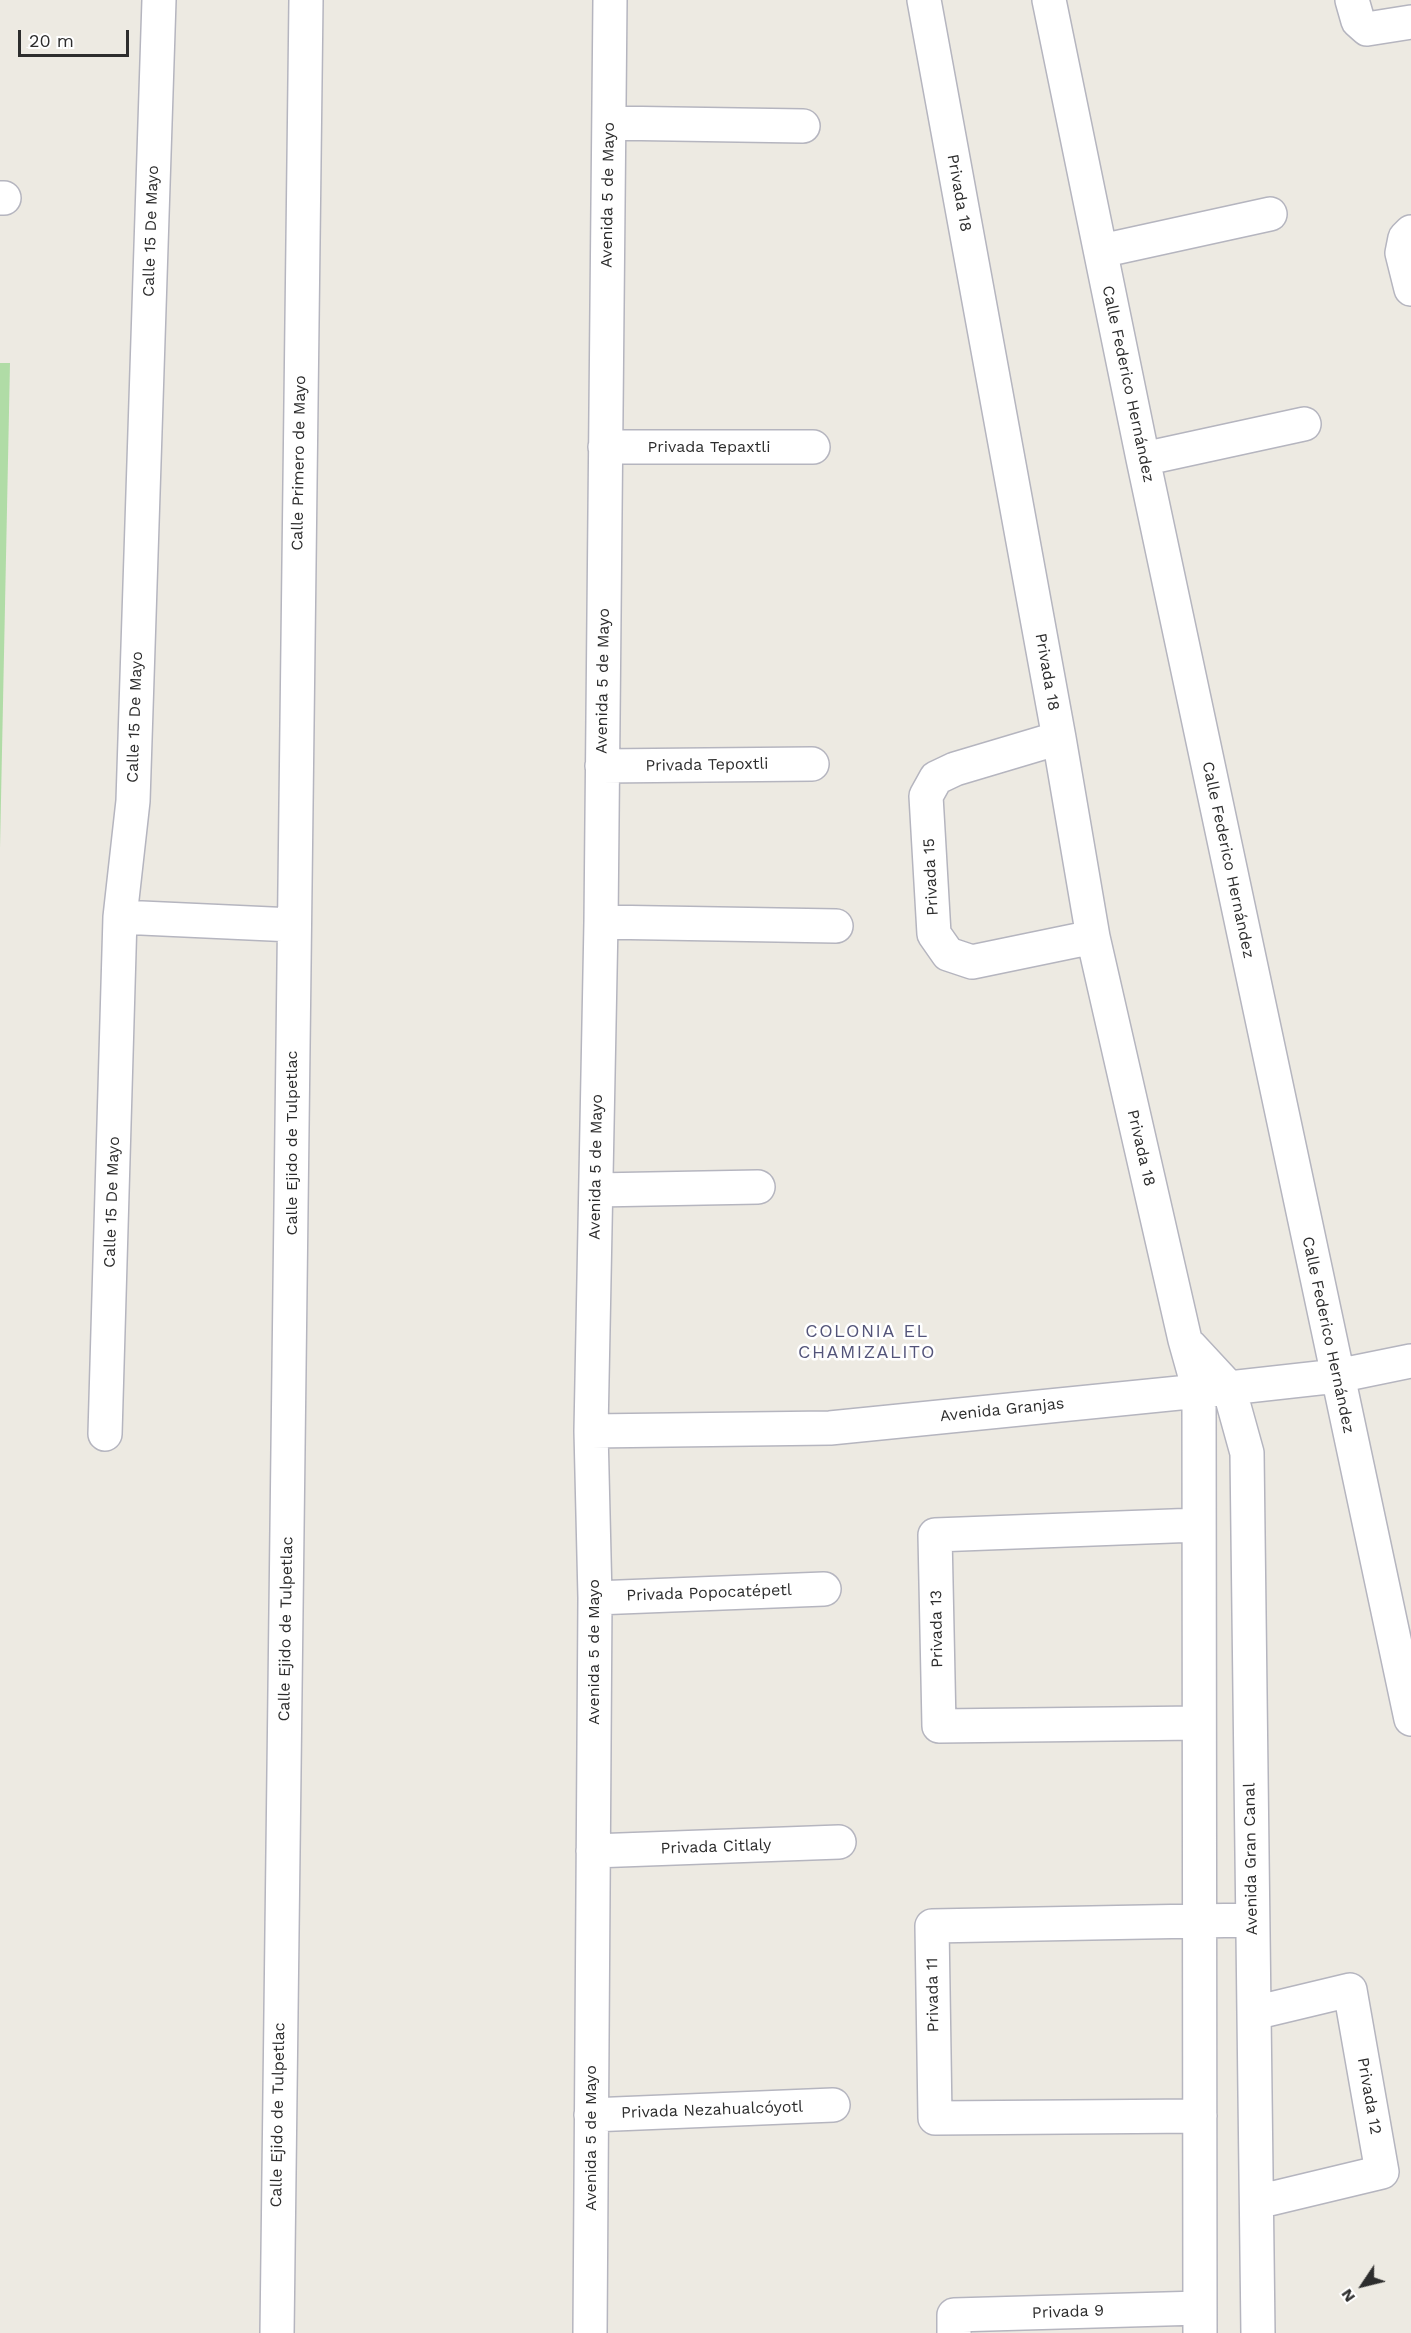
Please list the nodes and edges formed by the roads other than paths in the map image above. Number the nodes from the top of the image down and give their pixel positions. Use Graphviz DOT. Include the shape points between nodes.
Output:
graph roads {
  1 [pos="159,0"];
  2 [pos="306,0"];
  3 [pos="610,0"];
  4 [pos="924,0"];
  5 [pos="1049,0"];
  6 [pos="1352,0"];
  7 [pos="1411,22"];
  8 [pos="609,123"];
  9 [pos="803,126"];
  10 [pos="1270,214"];
  11 [pos="1411,232"];
  12 [pos="1101,251"];
  13 [pos="1411,289"];
  14 [pos="1304,423"];
  15 [pos="605,447"];
  16 [pos="813,447"];
  17 [pos="1143,459"];
  18 [pos="1059,738"];
  19 [pos="812,764"];
  20 [pos="603,766"];
  21 [pos="120,917"];
  22 [pos="601,922"];
  23 [pos="293,926"];
  24 [pos="836,926"];
  25 [pos="1093,937"];
  26 [pos="758,1187"];
  27 [pos="596,1190"];
  28 [pos="1411,1361"];
  29 [pos="1337,1376"];
  30 [pos="1214,1389"];
  31 [pos="591,1431"];
  32 [pos="105,1434"];
  33 [pos="1198,1525"];
  34 [pos="824,1589"];
  35 [pos="595,1598"];
  36 [pos="1411,1719"];
  37 [pos="1199,1723"];
  38 [pos="839,1842"];
  39 [pos="593,1851"];
  40 [pos="1251,1920"];
  41 [pos="1200,1921"];
  42 [pos="1254,2013"];
  43 [pos="833,2105"];
  44 [pos="591,2115"];
  45 [pos="1200,2116"];
  46 [pos="1257,2202"];
  47 [pos="1200,2320"];
  48 [pos="277,2333"];
  49 [pos="590,2333"];
  50 [pos="954,2333"];
  51 [pos="1258,2333"];
  1 -- 21 [label="street, Calle 15 De Mayo" via="133,801"];
  2 -- 23 [label="street, Calle Primero de Mayo"];
  3 -- 8 [label="street, Avenida 5 de Mayo"];
  4 -- 18 [label="street, Privada 18"];
  5 -- 12 [label="street, Calle Federico Hernández"];
  6 -- 7 [label="street" via="1358,21 1367,28"];
  8 -- 9 [label="street"];
  8 -- 15 [label="street, Avenida 5 de Mayo"];
  10 -- 12 [label="street"];
  11 -- 13 [label="street" via="1405,238 1402,253"];
  12 -- 17 [label="street, Calle Federico Hernández"];
  14 -- 17 [label="street"];
  15 -- 16 [label="street, Privada Tepaxtli"];
  15 -- 20 [label="street, Avenida 5 de Mayo"];
  17 -- 29 [label="street, Calle Federico Hernández"];
  18 -- 25 [label="street, Privada 18"];
  18 -- 25 [label="street, Privada 15" via="936,778 926,796 934,934 948,954 972,962"];
  19 -- 20 [label="street, Privada Tepoxtli"];
  20 -- 22 [label="street, Avenida 5 de Mayo"];
  21 -- 23 [label="street"];
  21 -- 32 [label="street, Calle 15 De Mayo"];
  22 -- 24 [label="street"];
  22 -- 27 [label="street, Avenida 5 de Mayo"];
  23 -- 48 [label="street, Calle Ejido de Tulpetlac"];
  25 -- 30 [label="street, Privada 18" via="1185,1340"];
  26 -- 27 [label="street"];
  27 -- 31 [label="street, Avenida 5 de Mayo"];
  28 -- 29 [label="street, Avenida Granjas"];
  29 -- 30 [label="street, Avenida Granjas"];
  29 -- 36 [label="street, Calle Federico Hernández"];
  30 -- 31 [label="street, Avenida Granjas" via="830,1428"];
  30 -- 33 [label="street"];
  30 -- 40 [label="street, Avenida Gran Canal" via="1247,1453"];
  31 -- 35 [label="street, Avenida 5 de Mayo"];
  33 -- 37 [label="street"];
  33 -- 37 [label="street, Privada 13" via="935,1535 939,1726"];
  34 -- 35 [label="street, Privada Popocatépetl"];
  35 -- 39 [label="street, Avenida 5 de Mayo"];
  37 -- 41 [label="street"];
  38 -- 39 [label="street, Privada Citlaly"];
  39 -- 44 [label="street, Avenida 5 de Mayo"];
  40 -- 41 [label="street, Privada 11"];
  40 -- 42 [label="street, Avenida Gran Canal"];
  41 -- 45 [label="street"];
  41 -- 45 [label="street, Privada 11" via="932,1926 935,2118"];
  42 -- 46 [label="street, Avenida Gran Canal"];
  42 -- 46 [label="street, Privada 12" via="1350,1990 1382,2172"];
  43 -- 44 [label="street, Privada Nezahualcóyotl"];
  44 -- 49 [label="street, Avenida 5 de Mayo"];
  45 -- 47 [label="street"];
  46 -- 51 [label="street, Avenida Gran Canal"];
  47 -- 50 [label="street, Privada 9" via="954,2315"];
}
